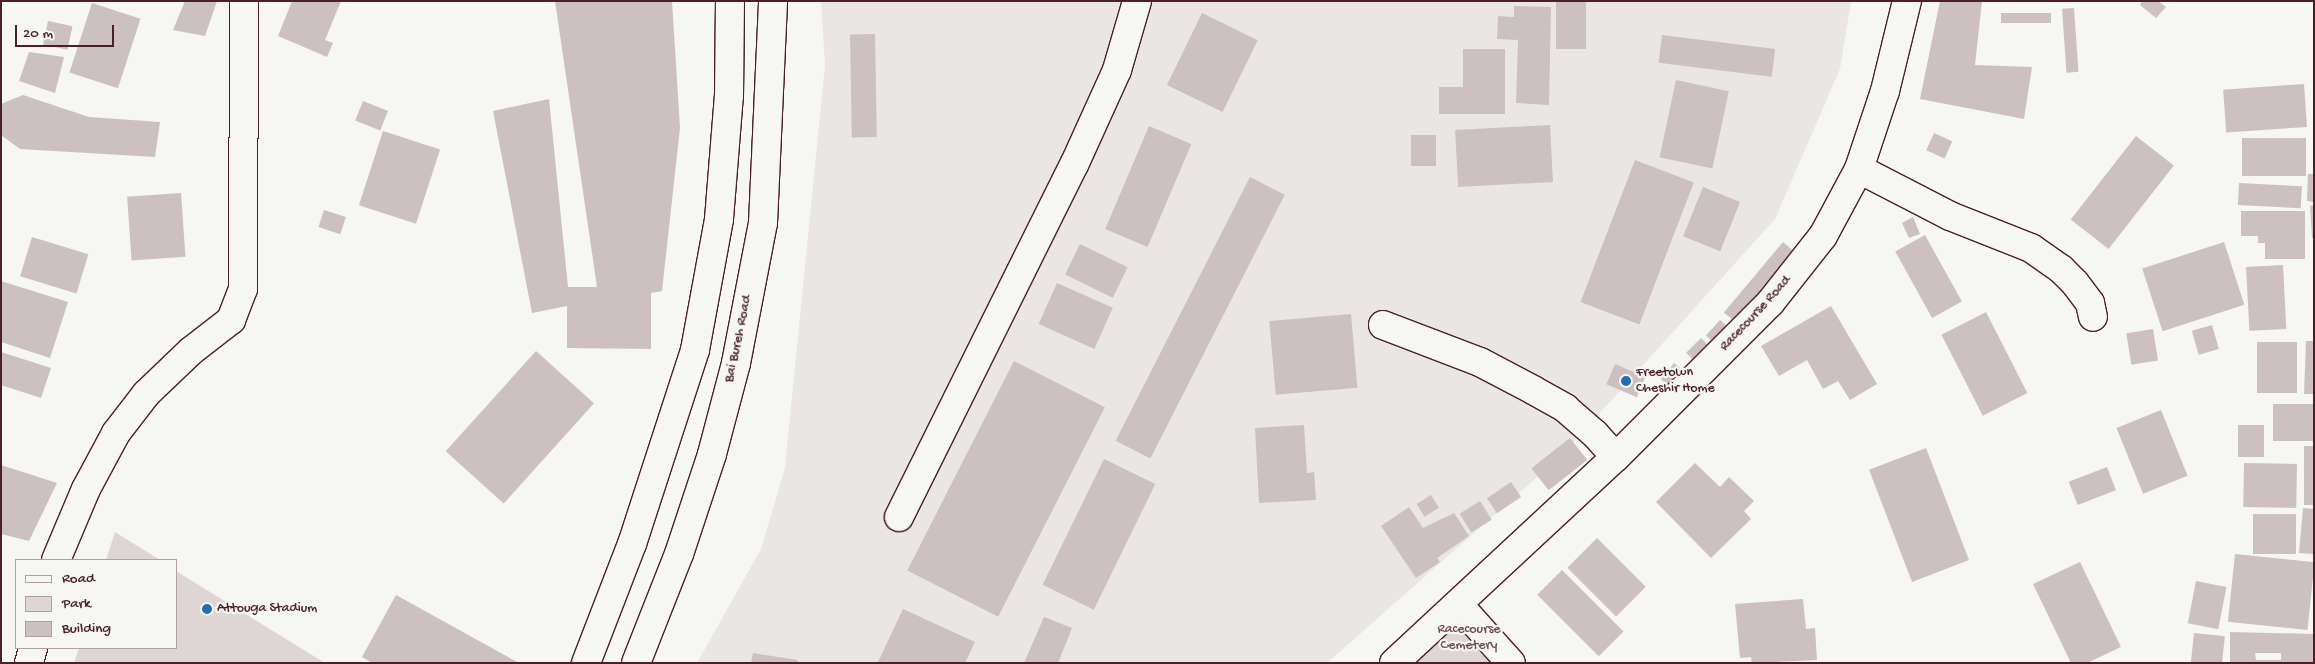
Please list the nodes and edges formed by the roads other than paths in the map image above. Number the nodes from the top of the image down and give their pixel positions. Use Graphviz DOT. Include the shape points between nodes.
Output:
graph roads {
  1 [pos="244,1"];
  2 [pos="730,1"];
  3 [pos="774,1"];
  4 [pos="1907,1"];
  5 [pos="1143,3"];
  6 [pos="1859,169"];
  7 [pos="2093,317"];
  8 [pos="1383,325"];
  9 [pos="1616,457"];
  10 [pos="899,517"];
  11 [pos="56,559"];
  12 [pos="1458,604"];
  13 [pos="33,649"];
  14 [pos="29,663"];
  15 [pos="586,663"];
  16 [pos="636,663"];
  17 [pos="1394,663"];
  18 [pos="1512,663"];
  1 -- 11 [label="main road" via="244,289 231,320 191,351 146,394 116,433 82,498"];
  2 -- 15 [label="main road" via="729,96 719,219 695,350 632,544"];
  3 -- 16 [label="main road, Bai Bureh Road" via="762,223 736,363 712,454 679,554"];
  4 -- 6 [label="main road, Racecourse Road" via="1885,91"];
  5 -- 10 [label="main road" via="1074,165"];
  6 -- 7 [label="main road" via="1950,216 2031,248 2061,268 2075,283 2090,303"];
  6 -- 9 [label="main road, Racecourse Road" via="1824,236 1770,304"];
  8 -- 9 [label="main road" via="1480,362 1533,390 1564,408"];
  9 -- 12 [label="main road, Racecourse Road"];
  12 -- 17 [label="main road, Racecourse Road"];
  12 -- 18 [label="main road"];
  13 -- 14 [label="main road"];
}
